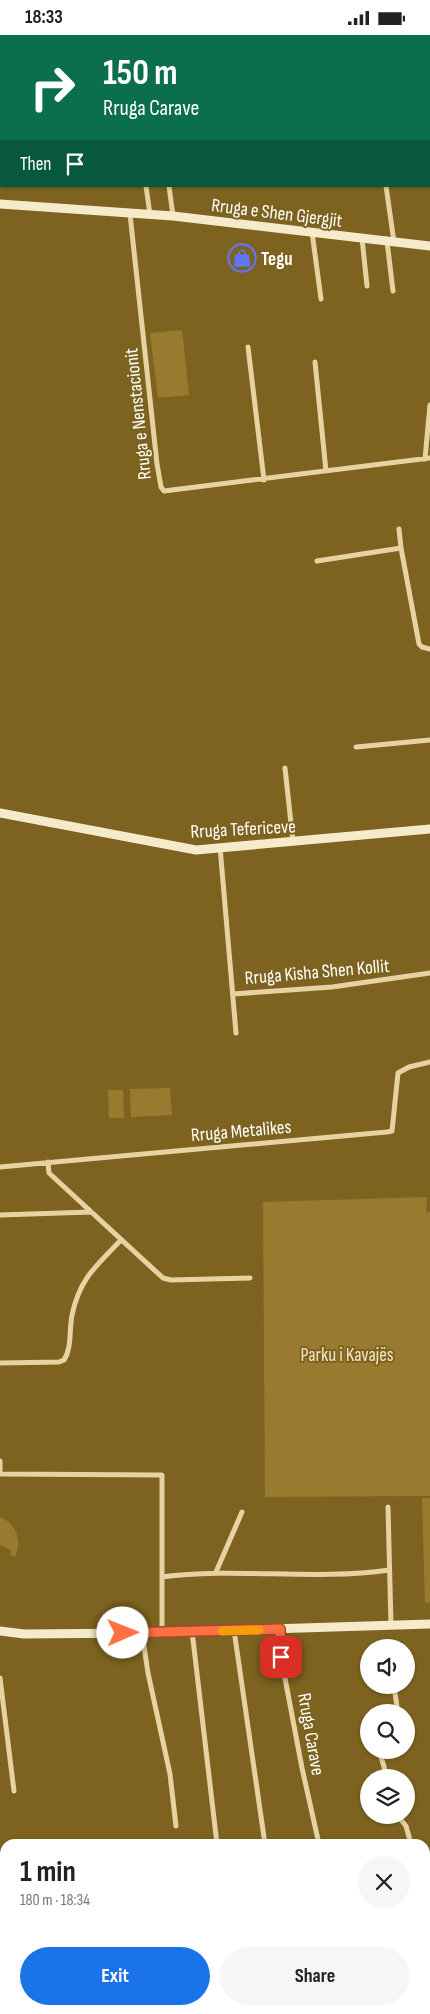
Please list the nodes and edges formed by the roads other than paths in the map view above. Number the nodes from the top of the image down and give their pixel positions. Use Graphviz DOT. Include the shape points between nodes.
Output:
graph roads {
  1 [pos="146,187"];
  2 [pos="169,187"];
  3 [pos="386,187"];
  4 [pos="0,203"];
  5 [pos="130,214"];
  6 [pos="150,215"];
  7 [pos="173,216"];
  8 [pos="312,232"];
  9 [pos="362,238"];
  10 [pos="391,241"];
  11 [pos="430,246"];
  12 [pos="367,286"];
  13 [pos="393,291"];
  14 [pos="321,299"];
  15 [pos="248,347"];
  16 [pos="315,362"];
  17 [pos="430,405"];
  18 [pos="428,459"];
  19 [pos="326,471"];
  20 [pos="264,480"];
  21 [pos="399,529"];
  22 [pos="401,548"];
  23 [pos="317,561"];
  24 [pos="430,649"];
  25 [pos="430,740"];
  26 [pos="356,747"];
  27 [pos="285,768"];
  28 [pos="0,813"];
  29 [pos="430,829"];
  30 [pos="293,842"];
  31 [pos="220,847"];
  32 [pos="430,973"];
  33 [pos="233,994"];
  34 [pos="236,1033"];
  35 [pos="430,1062"];
  36 [pos="48,1162"];
  37 [pos="0,1167"];
  38 [pos="92,1212"];
  39 [pos="0,1215"];
  40 [pos="122,1240"];
  41 [pos="250,1278"];
  42 [pos="0,1363"];
  43 [pos="0,1461"];
  44 [pos="0,1474"];
  45 [pos="388,1507"];
  46 [pos="242,1512"];
  47 [pos="389,1570"];
  48 [pos="216,1572"];
  49 [pos="162,1577"];
  50 [pos="430,1624"];
  51 [pos="391,1625"];
  52 [pos="280,1629"];
  53 [pos="234,1630"];
  54 [pos="0,1631"];
  55 [pos="192,1631"];
  56 [pos="162,1632"];
  57 [pos="142,1633"];
  58 [pos="0,1678"];
  59 [pos="14,1791"];
  60 [pos="405,1824"];
  61 [pos="176,1826"];
  62 [pos="216,1839"];
  63 [pos="264,1839"];
  64 [pos="318,1839"];
  65 [pos="410,1839"];
  1 -- 6 [label="street"];
  2 -- 7 [label="street"];
  3 -- 10 [label="street"];
  4 -- 5 [label="street, Rruga e Shen Gjergjit"];
  5 -- 6 [label="street, Rruga e Shen Gjergjit"];
  5 -- 20 [label="street, Rruga e Nenstacionit" via="160,487 168,492"];
  6 -- 7 [label="street, Rruga e Shen Gjergjit"];
  7 -- 8 [label="street, Rruga e Shen Gjergjit"];
  8 -- 9 [label="street, Rruga e Shen Gjergjit"];
  8 -- 14 [label="street"];
  9 -- 10 [label="street, Rruga e Shen Gjergjit"];
  9 -- 12 [label="street"];
  10 -- 11 [label="street, Rruga e Shen Gjergjit"];
  10 -- 13 [label="street"];
  15 -- 20 [label="street"];
  16 -- 19 [label="street"];
  17 -- 18 [label="street"];
  18 -- 19 [label="street, Rruga e Nenstacionit"];
  19 -- 20 [label="street, Rruga e Nenstacionit"];
  21 -- 22 [label="street"];
  22 -- 23 [label="street"];
  22 -- 24 [label="street" via="419,644"];
  25 -- 26 [label="street"];
  27 -- 30 [label="street"];
  28 -- 31 [label="street, Rruga Tefericeve" via="183,849"];
  29 -- 30 [label="street, Rruga Tefericeve"];
  30 -- 31 [label="street, Rruga Tefericeve"];
  31 -- 33 [label="street, Rruga Kisha Shen Kollit"];
  32 -- 33 [label="street, Rruga Kisha Shen Kollit" via="323,988"];
  33 -- 34 [label="street"];
  35 -- 36 [label="street, Rruga Metalikes" via="398,1073 392,1131"];
  36 -- 37 [label="street, Rruga Metalikes"];
  36 -- 38 [label="street" via="50,1173"];
  38 -- 39 [label="street"];
  38 -- 40 [label="street"];
  40 -- 41 [label="street" via="166,1279"];
  40 -- 42 [label="street" via="82,1281 71,1317 64,1360"];
  43 -- 44 [label="street"];
  44 -- 49 [label="street" via="162,1475"];
  45 -- 47 [label="street"];
  46 -- 48 [label="street"];
  47 -- 48 [label="street" via="274,1574"];
  47 -- 51 [label="street"];
  48 -- 49 [label="street"];
  49 -- 56 [label="street"];
  50 -- 51 [label="street"];
  51 -- 52 [label="street"];
  52 -- 53 [label="street"];
  52 -- 64 [label="street, Rruga Carave" via="281,1657"];
  53 -- 55 [label="street"];
  53 -- 63 [label="street"];
  54 -- 57 [label="street" via="24,1634"];
  55 -- 56 [label="street"];
  55 -- 62 [label="street"];
  56 -- 57 [label="street"];
  57 -- 61 [label="street" via="170,1774"];
  58 -- 59 [label="street"];
  60 -- 65 [label="street"];
}
